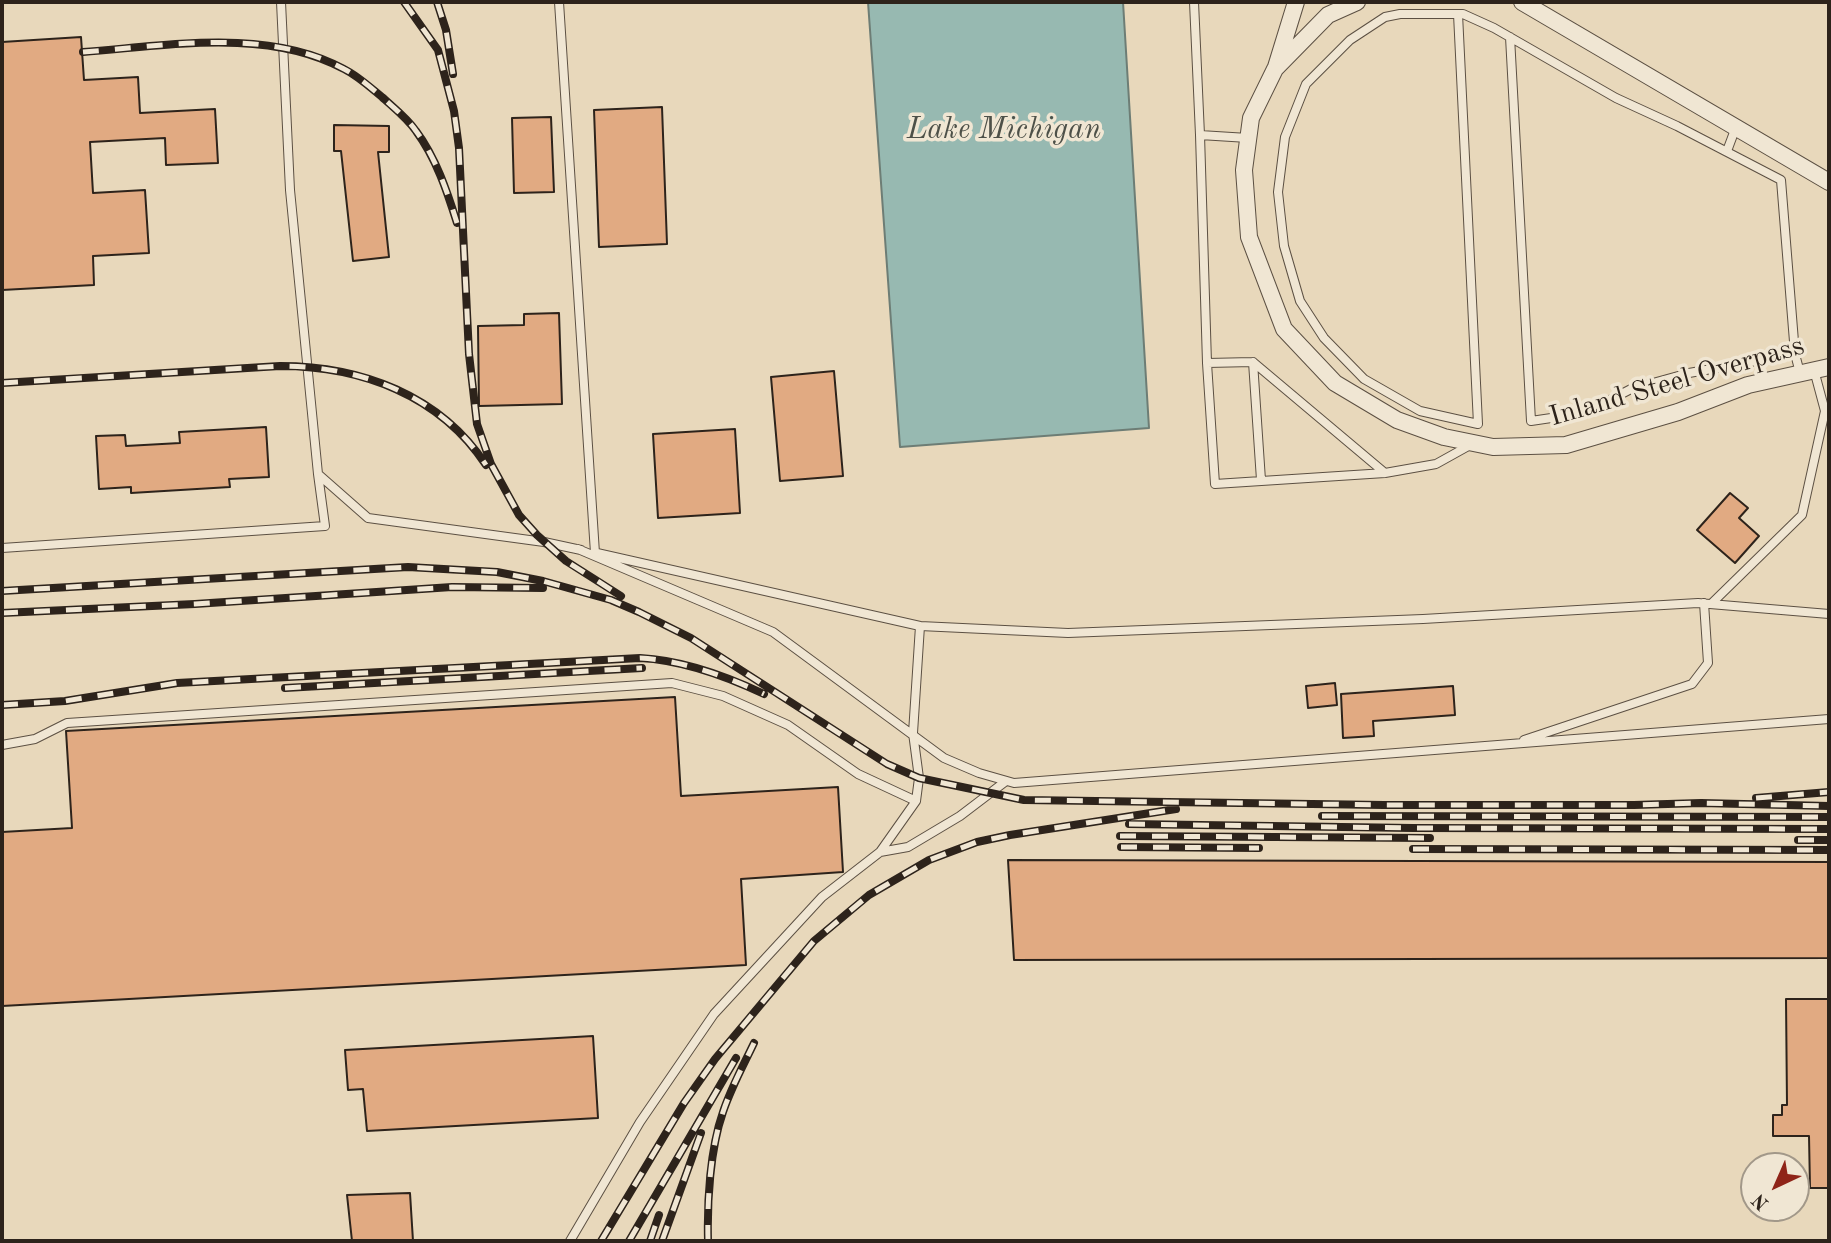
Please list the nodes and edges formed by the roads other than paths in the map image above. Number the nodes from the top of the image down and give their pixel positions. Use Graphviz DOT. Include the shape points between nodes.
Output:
graph roads {
  1 [pos="281,2"];
  2 [pos="559,2"];
  3 [pos="1194,2"];
  4 [pos="1296,2"];
  5 [pos="1357,2"];
  6 [pos="1522,2"];
  7 [pos="1458,14"];
  8 [pos="1510,37"];
  9 [pos="1276,69"];
  10 [pos="1735,127"];
  11 [pos="1199,135"];
  12 [pos="1248,138"];
  13 [pos="1727,151"];
  14 [pos="1829,182"];
  15 [pos="1795,354"];
  16 [pos="1253,362"];
  17 [pos="1208,363"];
  18 [pos="1815,370"];
  19 [pos="1475,443"];
  20 [pos="1385,473"];
  21 [pos="318,474"];
  22 [pos="1261,480"];
  23 [pos="2,548"];
  24 [pos="578,549"];
  25 [pos="595,553"];
  26 [pos="1707,604"];
  27 [pos="1829,614"];
  28 [pos="920,626"];
  29 [pos="1829,719"];
  30 [pos="913,733"];
  31 [pos="2,745"];
  32 [pos="1503,746"];
  33 [pos="1006,781"];
  34 [pos="916,801"];
  35 [pos="880,852"];
  36 [pos="570,1241"];
  1 -- 21 [label="lane" via="290,190"];
  2 -- 25 [label="lane"];
  3 -- 11 [label="lane"];
  4 -- 9 [label="street"];
  5 -- 9 [label="street, Inland Steel Overpass" via="1328,15"];
  6 -- 10 [label="street"];
  7 -- 7 [label="lane" via="1385,17 1350,40 1307,85 1284,137 1278,192 1284,246 1300,301 1324,338 1364,379 1411,406 1478,424"];
  7 -- 8 [label="lane"];
  8 -- 13 [label="lane" via="1616,98"];
  8 -- 15 [label="lane" via="1531,421 1585,413 1631,389 1689,373"];
  9 -- 12 [label="street, Inland Steel Overpass" via="1251,118"];
  10 -- 13 [label="lane"];
  10 -- 14 [label="street"];
  11 -- 12 [label="lane"];
  11 -- 17 [label="lane"];
  12 -- 19 [label="street, Inland Steel Overpass" via="1244,170 1249,237 1284,329 1335,383 1398,419"];
  13 -- 15 [label="lane" via="1781,180"];
  15 -- 18 [label="lane"];
  16 -- 17 [label="lane"];
  16 -- 20 [label="lane"];
  16 -- 22 [label="lane"];
  17 -- 22 [label="lane" via="1215,484"];
  18 -- 19 [label="street, Inland Steel Overpass" via="1748,385 1678,412 1566,445 1493,447"];
  18 -- 26 [label="lane" via="1825,411 1802,515"];
  19 -- 20 [label="lane" via="1436,464"];
  20 -- 22 [label="lane"];
  21 -- 23 [label="lane" via="325,526"];
  21 -- 24 [label="lane" via="368,518"];
  24 -- 25 [label="lane"];
  24 -- 30 [label="lane" via="773,632"];
  25 -- 28 [label="lane"];
  26 -- 27 [label="lane"];
  26 -- 28 [label="lane" via="1068,633"];
  26 -- 32 [label="lane" via="1708,663 1692,684"];
  28 -- 30 [label="lane"];
  29 -- 32 [label="lane"];
  30 -- 33 [label="lane" via="944,758"];
  30 -- 34 [label="lane" via="919,778"];
  31 -- 34 [label="lane" via="35,739 66,723 672,683 723,696 788,725 858,774"];
  32 -- 33 [label="lane"];
  33 -- 35 [label="lane" via="908,847"];
  34 -- 35 [label="lane"];
  35 -- 36 [label="lane" via="822,897 713,1014 640,1122"];
}
